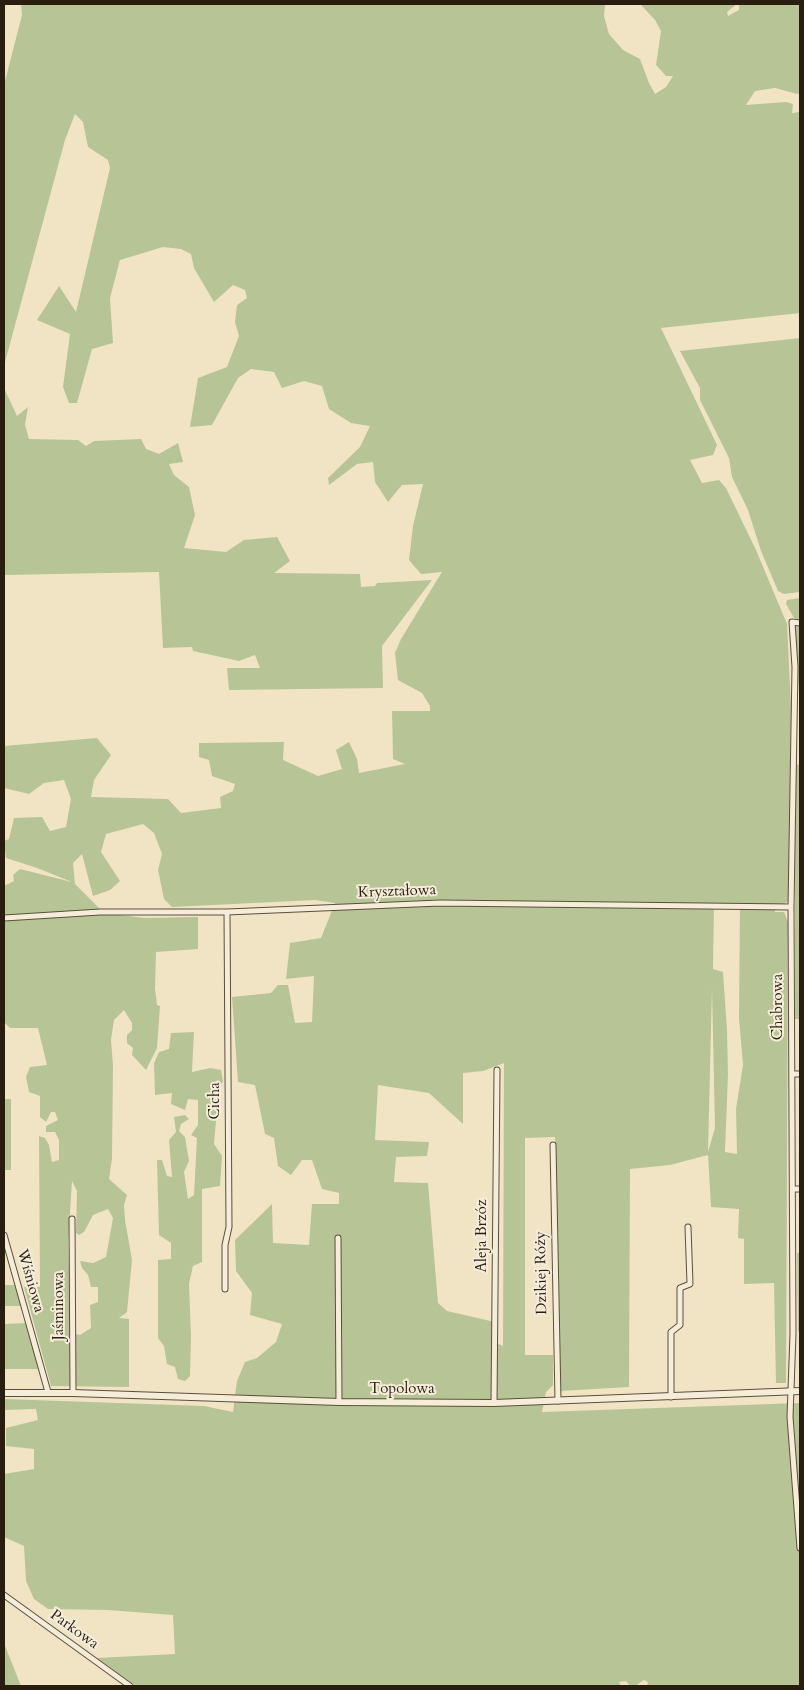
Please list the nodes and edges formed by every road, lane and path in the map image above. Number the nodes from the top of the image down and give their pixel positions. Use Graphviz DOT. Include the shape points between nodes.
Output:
graph roads {
  1 [pos="800,623"];
  2 [pos="798,714"];
  3 [pos="791,907"];
  4 [pos="227,912"];
  5 [pos="4,918"];
  6 [pos="497,1070"];
  7 [pos="792,1074"];
  8 [pos="800,1074"];
  9 [pos="553,1145"];
  10 [pos="793,1189"];
  11 [pos="800,1189"];
  12 [pos="72,1218"];
  13 [pos="688,1227"];
  14 [pos="4,1235"];
  15 [pos="338,1238"];
  16 [pos="792,1250"];
  17 [pos="800,1251"];
  18 [pos="225,1289"];
  19 [pos="792,1391"];
  20 [pos="800,1391"];
  21 [pos="48,1392"];
  22 [pos="4,1393"];
  23 [pos="73,1393"];
  24 [pos="671,1397"];
  25 [pos="558,1401"];
  26 [pos="339,1402"];
  27 [pos="494,1403"];
  28 [pos="800,1548"];
  29 [pos="4,1595"];
  30 [pos="130,1686"];
  1 -- 2 [label="street, Chabrowa" via="792,622"];
  2 -- 3 [label="street, Chabrowa"];
  3 -- 4 [label="street, Kryształowa" via="440,903"];
  3 -- 7 [label="street, Chabrowa"];
  4 -- 5 [label="street, Kryształowa" via="106,912"];
  4 -- 18 [label="street, Cicha" via="229,1227 225,1245"];
  6 -- 27 [label="street, Aleja Brzóz"];
  7 -- 8 [label="street"];
  7 -- 10 [label="street, Chabrowa"];
  9 -- 25 [label="street, Dzikiej Róży"];
  10 -- 11 [label="street"];
  10 -- 16 [label="street, Chabrowa"];
  12 -- 23 [label="street, Jaśminowa"];
  13 -- 24 [label="street" via="690,1284 680,1288 680,1325 671,1332"];
  14 -- 21 [label="street, Wiśniowa"];
  15 -- 26 [label="street"];
  16 -- 17 [label="street"];
  16 -- 19 [label="street, Chabrowa"];
  19 -- 20 [label="street, Topolowa"];
  19 -- 24 [label="street, Topolowa"];
  19 -- 28 [label="street, Chabrowa" via="790,1417"];
  21 -- 22 [label="street, Topolowa"];
  21 -- 23 [label="street, Topolowa"];
  23 -- 26 [label="street, Topolowa"];
  24 -- 25 [label="street, Topolowa"];
  25 -- 27 [label="street, Topolowa"];
  26 -- 27 [label="street, Topolowa"];
  29 -- 30 [label="street, Parkowa"];
}
